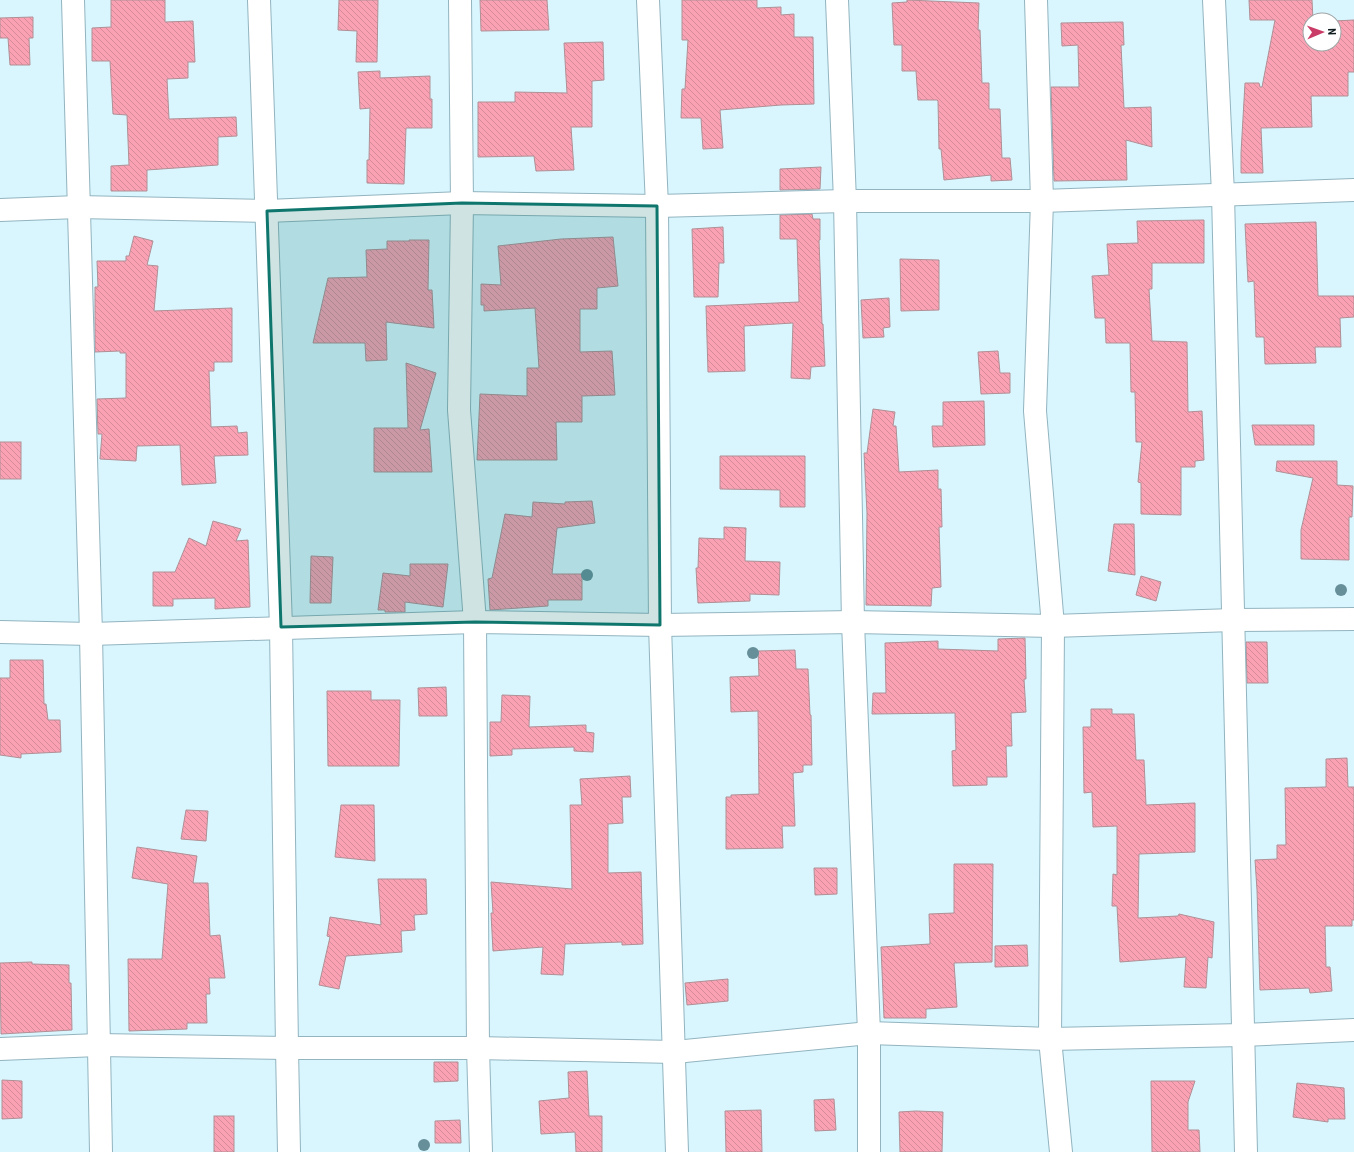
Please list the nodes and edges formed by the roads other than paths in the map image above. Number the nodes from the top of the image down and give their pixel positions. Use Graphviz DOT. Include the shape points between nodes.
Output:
graph roads {
  1 [pos="73,0"];
  2 [pos="259,0"];
  3 [pos="460,0"];
  4 [pos="648,0"];
  5 [pos="837,0"];
  6 [pos="1036,0"];
  7 [pos="1214,0"];
  8 [pos="1354,190"];
  9 [pos="1223,194"];
  10 [pos="845,201"];
  11 [pos="1042,201"];
  12 [pos="462,204"];
  13 [pos="657,206"];
  14 [pos="78,207"];
  15 [pos="0,210"];
  16 [pos="267,211"];
  17 [pos="1354,618"];
  18 [pos="1233,620"];
  19 [pos="475,622"];
  20 [pos="853,622"];
  21 [pos="660,625"];
  22 [pos="1053,626"];
  23 [pos="281,627"];
  24 [pos="0,632"];
  25 [pos="91,634"];
  26 [pos="1354,1030"];
  27 [pos="868,1033"];
  28 [pos="1243,1035"];
  29 [pos="1050,1039"];
  30 [pos="98,1045"];
  31 [pos="286,1048"];
  32 [pos="478,1048"];
  33 [pos="0,1049"];
  34 [pos="675,1052"];
  35 [pos="100,1152"];
  36 [pos="289,1152"];
  37 [pos="481,1152"];
  38 [pos="677,1152"];
  39 [pos="869,1152"];
  40 [pos="1061,1152"];
  41 [pos="1246,1152"];
  1 -- 14 [label="street"];
  2 -- 16 [label="street"];
  3 -- 12 [label="street"];
  4 -- 13 [label="street"];
  5 -- 10 [label="street"];
  6 -- 11 [label="street"];
  7 -- 9 [label="street"];
  8 -- 9 [label="street"];
  9 -- 11 [label="street"];
  9 -- 18 [label="street"];
  10 -- 11 [label="street"];
  10 -- 13 [label="street"];
  10 -- 20 [label="street"];
  11 -- 22 [label="street" via="1035,411"];
  12 -- 13 [label="street"];
  12 -- 16 [label="street"];
  12 -- 19 [label="street" via="459,410"];
  13 -- 21 [label="street"];
  14 -- 15 [label="street"];
  14 -- 16 [label="street"];
  14 -- 25 [label="street"];
  16 -- 23 [label="street"];
  17 -- 18 [label="street"];
  18 -- 22 [label="street"];
  18 -- 28 [label="street"];
  19 -- 21 [label="street"];
  19 -- 23 [label="street"];
  19 -- 32 [label="street"];
  20 -- 21 [label="street"];
  20 -- 22 [label="street"];
  20 -- 27 [label="street"];
  21 -- 34 [label="street"];
  22 -- 29 [label="street"];
  23 -- 25 [label="street"];
  23 -- 31 [label="street"];
  24 -- 25 [label="street"];
  25 -- 30 [label="street"];
  26 -- 28 [label="street"];
  27 -- 29 [label="street"];
  27 -- 34 [label="street"];
  27 -- 39 [label="street"];
  28 -- 29 [label="street"];
  28 -- 41 [label="street"];
  29 -- 40 [label="street"];
  30 -- 31 [label="street"];
  30 -- 33 [label="street"];
  30 -- 35 [label="street"];
  31 -- 32 [label="street"];
  31 -- 36 [label="street"];
  32 -- 34 [label="street"];
  32 -- 37 [label="street"];
  34 -- 38 [label="street"];
}
